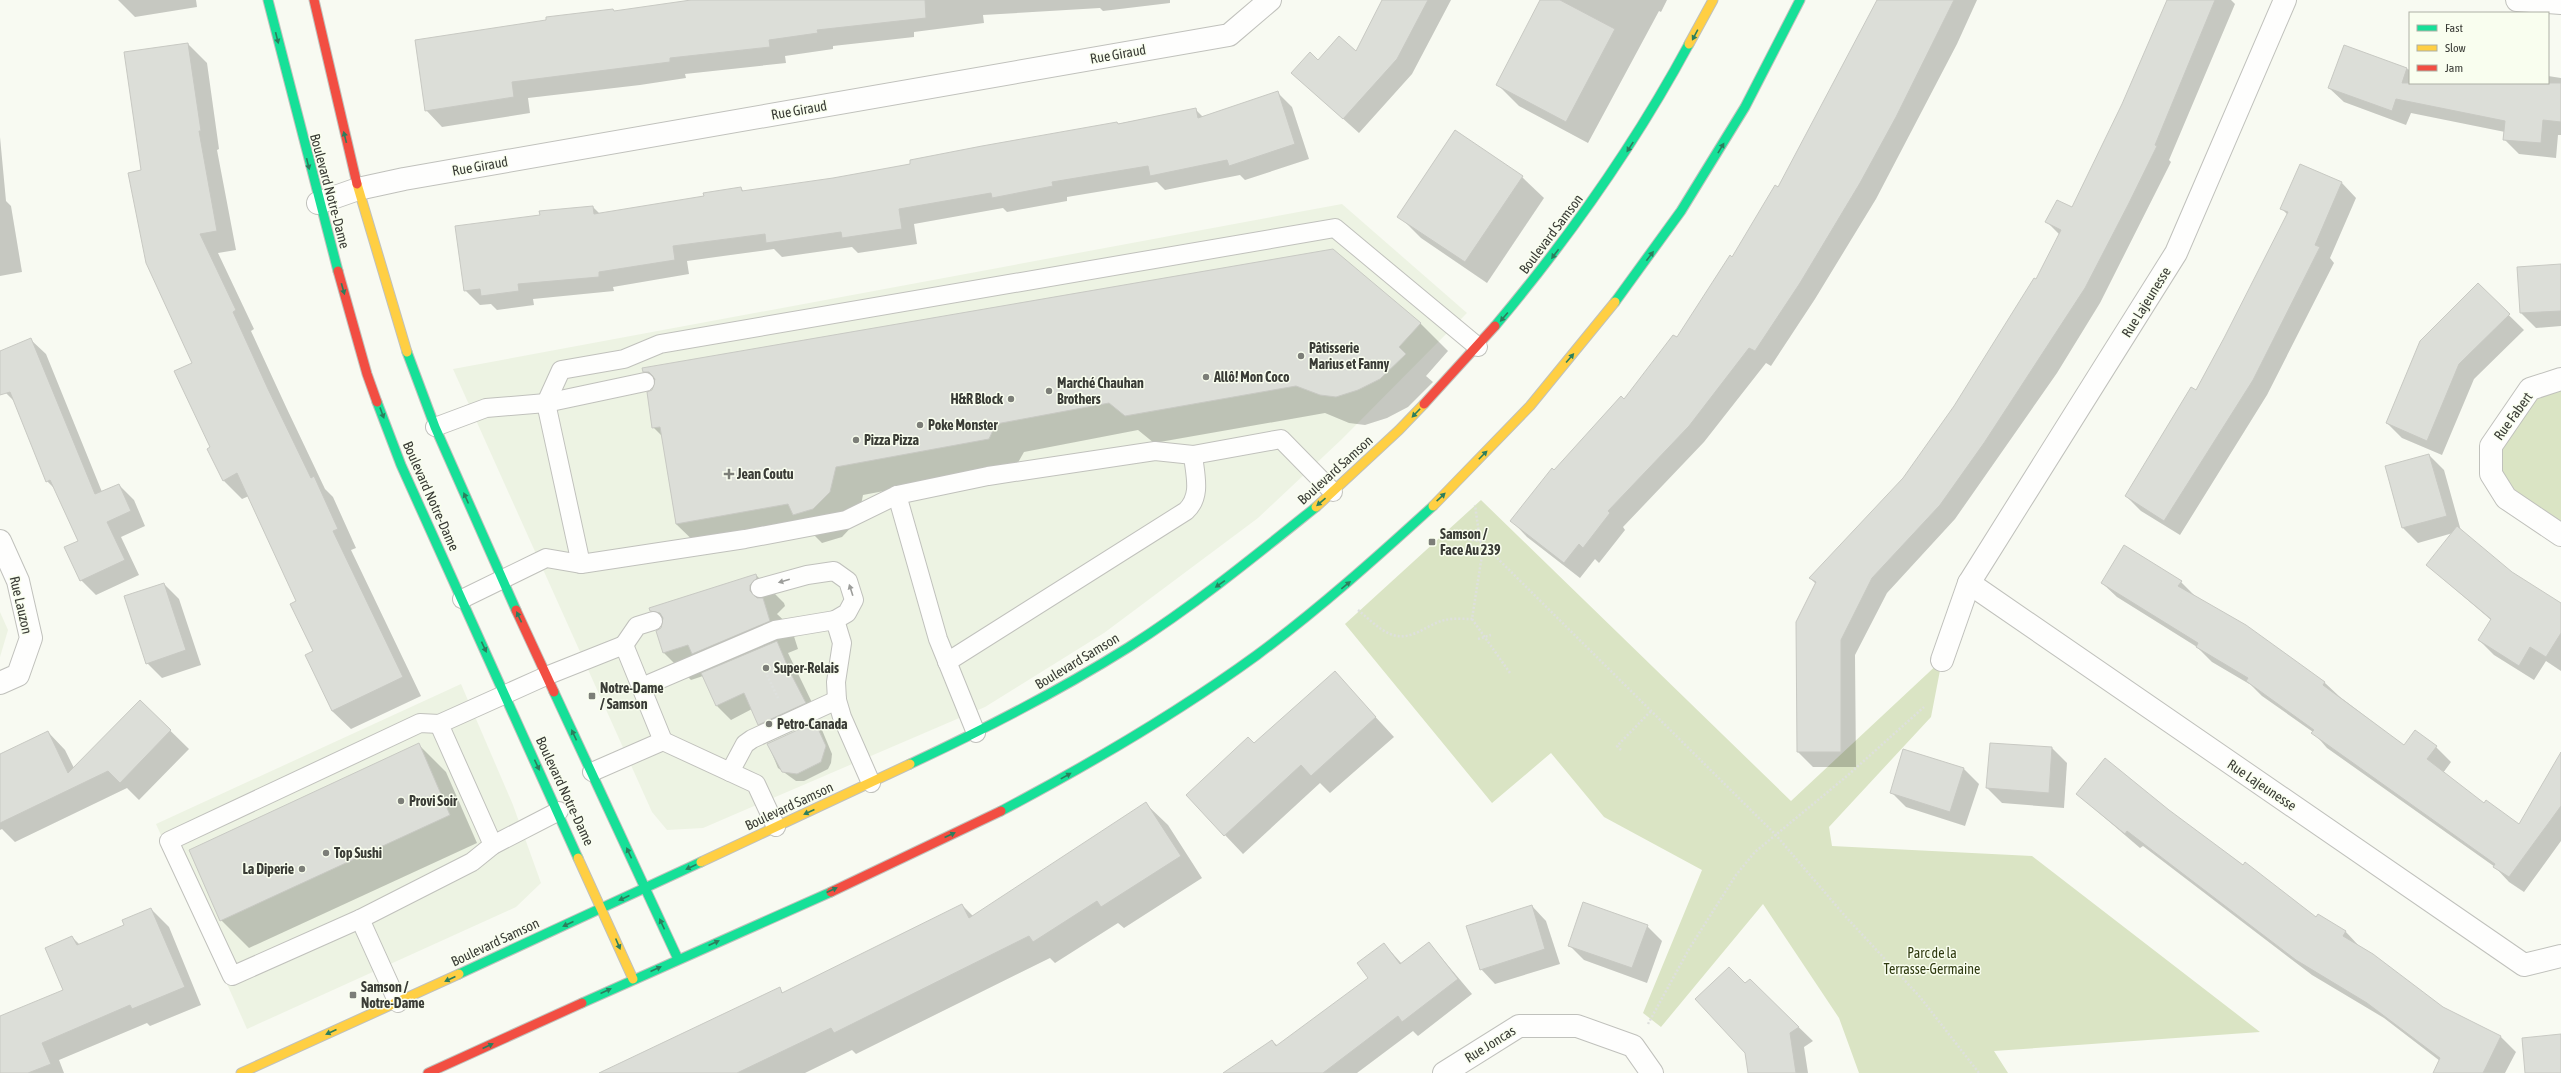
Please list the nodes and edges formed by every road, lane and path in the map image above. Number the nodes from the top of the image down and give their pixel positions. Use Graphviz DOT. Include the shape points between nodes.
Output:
graph roads {
  1 [pos="268,0"];
  2 [pos="314,0"];
  3 [pos="1270,0"];
  4 [pos="1713,0"];
  5 [pos="1800,0"];
  6 [pos="2285,0"];
  7 [pos="2517,0"];
  8 [pos="2561,3"];
  9 [pos="358,189"];
  10 [pos="318,203"];
  11 [pos="1478,347"];
  12 [pos="2561,379"];
  13 [pos="645,382"];
  14 [pos="546,403"];
  15 [pos="435,427"];
  16 [pos="1193,455"];
  17 [pos="1333,492"];
  18 [pos="897,495"];
  19 [pos="1474,501"];
  20 [pos="1440,534"];
  21 [pos="2561,535"];
  22 [pos="0,541"];
  23 [pos="1480,541"];
  24 [pos="1486,548"];
  25 [pos="582,564"];
  26 [pos="501,579"];
  27 [pos="1969,583"];
  28 [pos="760,588"];
  29 [pos="462,599"];
  30 [pos="1356,608"];
  31 [pos="1472,619"];
  32 [pos="835,620"];
  33 [pos="653,621"];
  34 [pos="1491,635"];
  35 [pos="1484,637"];
  36 [pos="1478,639"];
  37 [pos="624,645"];
  38 [pos="1942,660"];
  39 [pos="947,662"];
  40 [pos="1510,673"];
  41 [pos="546,676"];
  42 [pos="0,683"];
  43 [pos="642,687"];
  44 [pos="505,694"];
  45 [pos="837,700"];
  46 [pos="1924,707"];
  47 [pos="1651,711"];
  48 [pos="439,724"];
  49 [pos="976,733"];
  50 [pos="663,741"];
  51 [pos="1621,750"];
  52 [pos="592,772"];
  53 [pos="730,772"];
  54 [pos="871,783"];
  55 [pos="559,811"];
  56 [pos="776,827"];
  57 [pos="1774,834"];
  58 [pos="493,844"];
  59 [pos="646,888"];
  60 [pos="603,908"];
  61 [pos="360,919"];
  62 [pos="2561,956"];
  63 [pos="678,959"];
  64 [pos="633,979"];
  65 [pos="398,1002"];
  66 [pos="1648,1024"];
  67 [pos="241,1073"];
  68 [pos="428,1073"];
  69 [pos="1444,1073"];
  70 [pos="1652,1073"];
  71 [pos="1979,1073"];
  1 -- 10 [label="street, Boulevard Notre-Dame, one-way"];
  9 -- 2 [label="street, Boulevard Notre-Dame, one-way"];
  3 -- 9 [label="street, Rue Giraud" via="1229,35"];
  4 -- 11 [label="street, Boulevard Samson, one-way" via="1670,82 1603,188 1544,269"];
  63 -- 5 [label="street, one-way" via="957,832 1065,777 1154,725 1227,677 1357,576 1456,483 1498,439 1625,290 1666,235 1709,168 1749,99"];
  6 -- 27 [label="street, Rue Lajeunesse" via="2176,253"];
  7 -- 8 [label="street"];
  9 -- 10 [label="street, Rue Giraud"];
  9 -- 15 [label="street, Boulevard Notre-Dame" via="410,361"];
  10 -- 29 [label="street, Boulevard Notre-Dame, one-way" via="367,374 401,465"];
  11 -- 14 [label="lane" via="1336,228 660,344 624,359 561,370"];
  11 -- 17 [label="street, Boulevard Samson, one-way" via="1402,427"];
  12 -- 21 [label="street, Rue Fabert" via="2530,389 2491,446 2491,474 2506,498"];
  13 -- 14 [label="lane"];
  14 -- 15 [label="lane" via="486,408"];
  14 -- 25 [label="lane"];
  26 -- 15 [label="street, Boulevard Notre-Dame, one-way"];
  16 -- 17 [label="lane" via="1281,439"];
  16 -- 18 [label="lane" via="1155,451 1126,454 988,476"];
  16 -- 39 [label="lane" via="1197,492 1195,500 1186,512"];
  17 -- 49 [label="street, Boulevard Samson, one-way" via="1228,578 1151,632 1062,687"];
  18 -- 25 [label="lane" via="846,520 745,539"];
  18 -- 39 [label="lane"];
  19 -- 23 [label="path"];
  20 -- 23 [label="path"];
  22 -- 42 [label="street, Rue Lauzon" via="18,582 31,638 18,675"];
  23 -- 24 [label="path"];
  24 -- 31 [label="path" via="1482,555"];
  24 -- 47 [label="path"];
  25 -- 26 [label="lane" via="546,558"];
  26 -- 29 [label="lane"];
  41 -- 26 [label="street, Boulevard Notre-Dame, one-way"];
  27 -- 38 [label="street, Rue Lajeunesse"];
  27 -- 62 [label="street, Rue Lajeunesse" via="2524,965"];
  32 -- 28 [label="lane, one-way" via="847,613 854,600 848,581 834,571 807,575"];
  29 -- 44 [label="street, Boulevard Notre-Dame, one-way"];
  30 -- 31 [label="path" via="1394,636 1414,634 1446,619"];
  31 -- 35 [label="path"];
  32 -- 43 [label="lane" via="775,630"];
  32 -- 45 [label="lane" via="842,643 836,682"];
  33 -- 37 [label="lane" via="637,626"];
  34 -- 35 [label="path"];
  35 -- 36 [label="path"];
  35 -- 40 [label="path"];
  37 -- 41 [label="lane"];
  37 -- 43 [label="lane"];
  39 -- 49 [label="lane"];
  41 -- 44 [label="lane"];
  52 -- 41 [label="street, Boulevard Notre-Dame, one-way"];
  43 -- 50 [label="lane"];
  44 -- 48 [label="lane"];
  44 -- 55 [label="street, Boulevard Notre-Dame, one-way"];
  45 -- 53 [label="lane" via="752,739 745,744"];
  45 -- 54 [label="lane"];
  46 -- 57 [label="path" via="1847,776"];
  47 -- 51 [label="path" via="1617,746"];
  47 -- 57 [label="path"];
  48 -- 58 [label="lane"];
  48 -- 61 [label="lane" via="420,722 169,841 232,976"];
  49 -- 54 [label="street, Boulevard Samson"];
  50 -- 52 [label="lane"];
  50 -- 53 [label="lane"];
  59 -- 52 [label="street, Boulevard Notre-Dame, one-way"];
  53 -- 56 [label="lane" via="756,784"];
  54 -- 56 [label="street, Boulevard Samson, one-way"];
  55 -- 58 [label="lane"];
  55 -- 60 [label="street, Boulevard Notre-Dame"];
  56 -- 59 [label="street, Boulevard Samson, one-way"];
  57 -- 66 [label="path" via="1755,852 1718,902"];
  57 -- 71 [label="path" via="1920,997"];
  58 -- 61 [label="lane" via="472,862"];
  59 -- 60 [label="street, Boulevard Samson, one-way"];
  63 -- 59 [label="street, Boulevard Notre-Dame, one-way"];
  60 -- 64 [label="street, Boulevard Notre-Dame, one-way"];
  60 -- 65 [label="street, Boulevard Samson, one-way"];
  61 -- 65 [label="lane"];
  64 -- 63 [label="street, one-way"];
  68 -- 64 [label="street, one-way"];
  65 -- 67 [label="street, Boulevard Samson, one-way"];
  69 -- 70 [label="street, Rue Joncas" via="1519,1026 1577,1026 1633,1046"];
}
